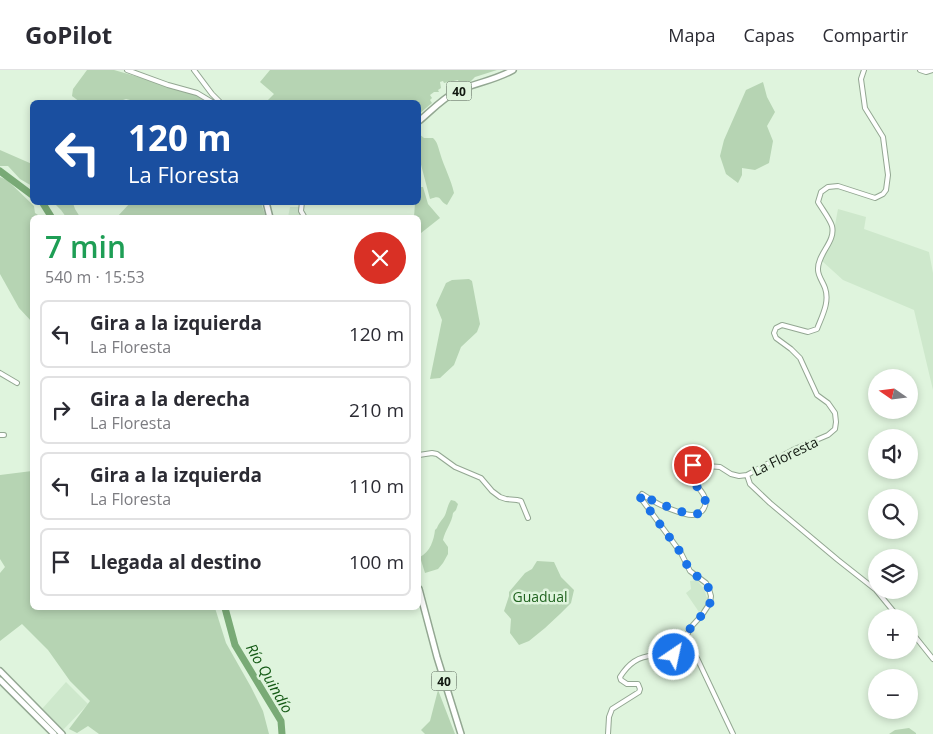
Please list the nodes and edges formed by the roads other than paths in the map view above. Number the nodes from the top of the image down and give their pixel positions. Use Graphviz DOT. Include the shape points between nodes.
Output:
graph roads {
  1 [pos="127,70"];
  2 [pos="194,70"];
  3 [pos="513,70"];
  4 [pos="864,70"];
  5 [pos="920,70"];
  6 [pos="933,70"];
  7 [pos="208,100"];
  8 [pos="218,100"];
  9 [pos="421,118"];
  10 [pos="0,373"];
  11 [pos="17,383"];
  12 [pos="421,455"];
  13 [pos="747,475"];
  14 [pos="528,518"];
  15 [pos="868,584"];
  16 [pos="421,597"];
  17 [pos="884,599"];
  18 [pos="892,609"];
  19 [pos="918,640"];
  20 [pos="686,644"];
  21 [pos="933,659"];
  22 [pos="0,671"];
  23 [pos="0,680"];
  24 [pos="54,734"];
  25 [pos="62,734"];
  26 [pos="460,734"];
  27 [pos="608,734"];
  28 [pos="733,734"];
  1 -- 7 [label="street"];
  2 -- 8 [label="street"];
  3 -- 9 [label="main road, 40" via="456,92"];
  4 -- 13 [label="street, La Floresta" via="861,79 865,108 883,138 888,175 886,190 875,198 838,186 821,192 818,202 832,226 829,243 818,268 826,290 826,305 816,329 808,332 782,325 774,333 800,358 817,395 828,402 835,413 835,429"];
  5 -- 6 [label="street"];
  10 -- 11 [label="street"];
  12 -- 14 [label="street" via="437,454 455,467 481,478 500,497 521,501"];
  13 -- 15 [label="street" via="750,484 770,503"];
  13 -- 20 [label="street, La Floresta" via="731,474 720,468 688,467 688,475 705,501 700,512 692,515 641,495 690,571 709,589 710,603 691,627"];
  16 -- 26 [label="main road, 40"];
  17 -- 18 [label="street"];
  19 -- 21 [label="street"];
  20 -- 27 [label="street" via="670,657 646,655 624,671 621,680 626,684 638,684 640,689 612,709"];
  20 -- 28 [label="street" via="697,658"];
  22 -- 25 [label="main road"];
  23 -- 24 [label="main road"];
}
